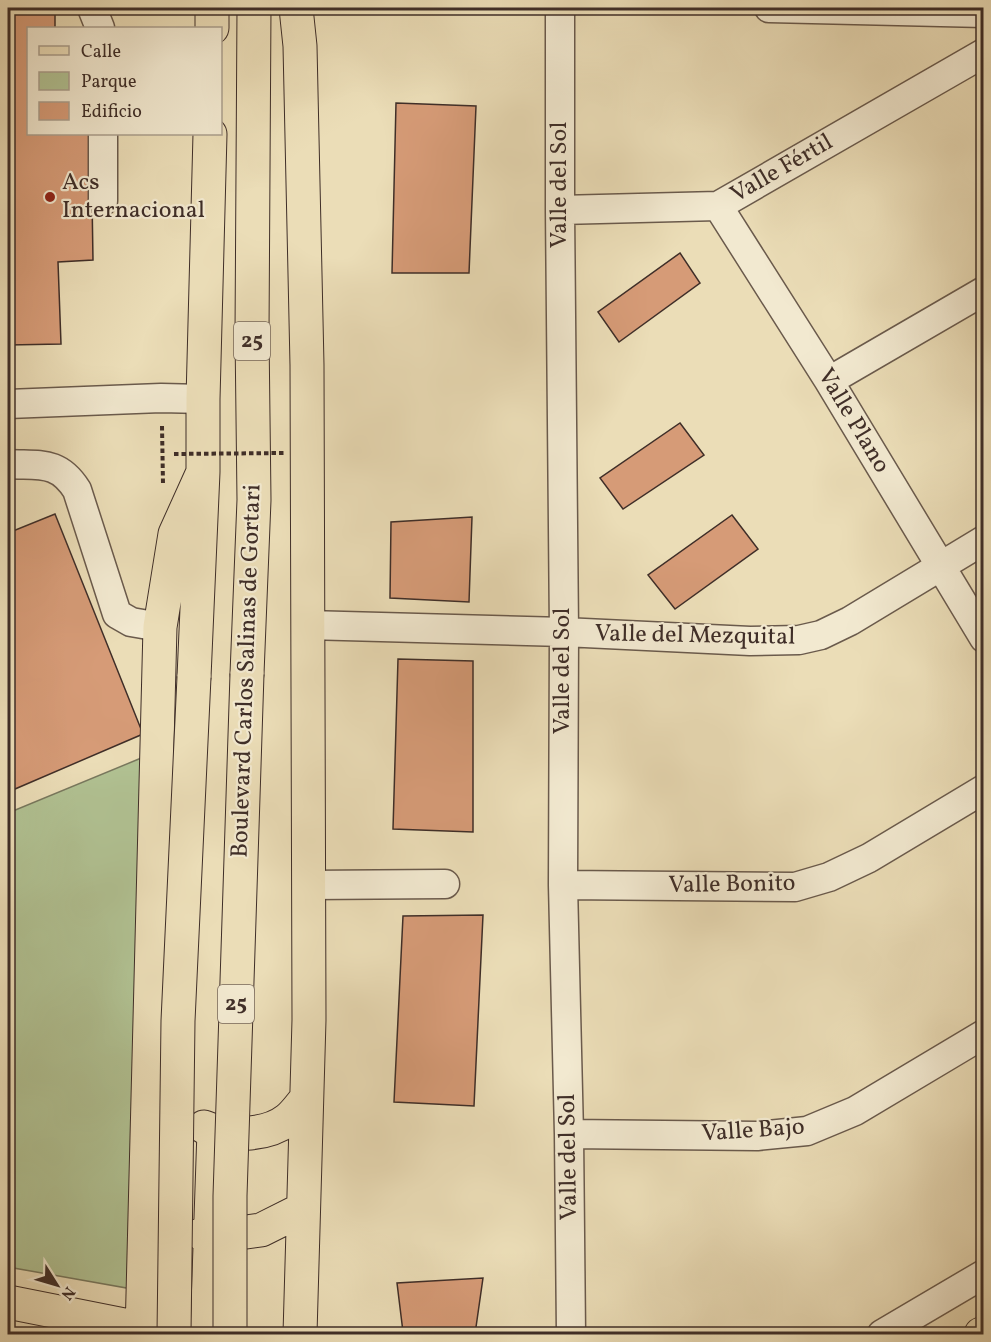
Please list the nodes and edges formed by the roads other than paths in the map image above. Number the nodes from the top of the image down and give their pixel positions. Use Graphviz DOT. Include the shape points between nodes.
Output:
graph roads {
  1 [pos="92,8"];
  2 [pos="212,8"];
  3 [pos="254,8"];
  4 [pos="296,8"];
  5 [pos="560,8"];
  6 [pos="769,8"];
  7 [pos="984,13"];
  8 [pos="100,27"];
  9 [pos="212,27"];
  10 [pos="984,53"];
  11 [pos="103,135"];
  12 [pos="210,135"];
  13 [pos="103,201"];
  14 [pos="718,206"];
  15 [pos="560,210"];
  16 [pos="984,291"];
  17 [pos="829,381"];
  18 [pos="203,399"];
  19 [pos="8,404"];
  20 [pos="8,464"];
  21 [pos="203,472"];
  22 [pos="984,540"];
  23 [pos="941,565"];
  24 [pos="308,625"];
  25 [pos="160,627"];
  26 [pos="564,632"];
  27 [pos="984,638"];
  28 [pos="984,789"];
  29 [pos="445,884"];
  30 [pos="308,885"];
  31 [pos="563,885"];
  32 [pos="984,1034"];
  33 [pos="148,1090"];
  34 [pos="306,1099"];
  35 [pos="214,1131"];
  36 [pos="569,1134"];
  37 [pos="146,1209"];
  38 [pos="303,1209"];
  39 [pos="210,1237"];
  40 [pos="984,1274"];
  41 [pos="8,1302"];
  42 [pos="158,1333"];
  43 [pos="207,1335"];
  44 [pos="230,1335"];
  45 [pos="300,1335"];
  46 [pos="571,1335"];
  47 [pos="882,1335"];
  1 -- 8 [label="street"];
  2 -- 9 [label="main road"];
  3 -- 44 [label="main road, Boulevard Carlos Salinas de Gortari / 25, bridge" via="254,500 230,1196"];
  4 -- 24 [label="main road" via="307,353"];
  5 -- 15 [label="street, Valle del Sol"];
  6 -- 7 [label="street"];
  10 -- 14 [label="street, Valle Fértil"];
  11 -- 13 [label="street"];
  12 -- 18 [label="main road, 25"];
  14 -- 15 [label="street, Valle Fértil"];
  14 -- 17 [label="street, Valle Plano"];
  15 -- 26 [label="street, Valle del Sol"];
  16 -- 17 [label="street"];
  17 -- 23 [label="street, Valle Plano"];
  18 -- 19 [label="street"];
  18 -- 21 [label="main road, 25"];
  20 -- 25 [label="street" via="50,467 70,479 117,614 131,622"];
  21 -- 25 [label="main road" via="175,534"];
  21 -- 42 [label="main road, 25, bridge" via="178,1021"];
  22 -- 23 [label="street, Valle del Mezquital"];
  23 -- 26 [label="street, Valle del Mezquital" via="850,621 822,635 799,640"];
  23 -- 27 [label="street, Valle Plano"];
  24 -- 26 [label="street, Valle del Mezquital"];
  24 -- 30 [label="main road"];
  25 -- 33 [label="main road"];
  26 -- 31 [label="street, Valle del Sol"];
  28 -- 31 [label="street, Valle Bonito" via="868,858 829,877 795,887"];
  29 -- 30 [label="street"];
  30 -- 34 [label="main road"];
  31 -- 36 [label="street, Valle del Sol"];
  32 -- 36 [label="street, Valle Bajo" via="855,1111 807,1131 757,1136"];
  33 -- 35 [label="main road" via="177,1114"];
  33 -- 37 [label="main road"];
  34 -- 35 [label="main road" via="286,1121 264,1131"];
  34 -- 38 [label="main road"];
  35 -- 39 [label="main road"];
  36 -- 46 [label="street, Valle del Sol"];
  37 -- 39 [label="main road" via="177,1227"];
  37 -- 42 [label="main road"];
  38 -- 39 [label="main road" via="261,1230"];
  38 -- 45 [label="main road"];
  39 -- 43 [label="main road"];
  40 -- 47 [label="street"];
  41 -- 42 [label="main road"];
}
